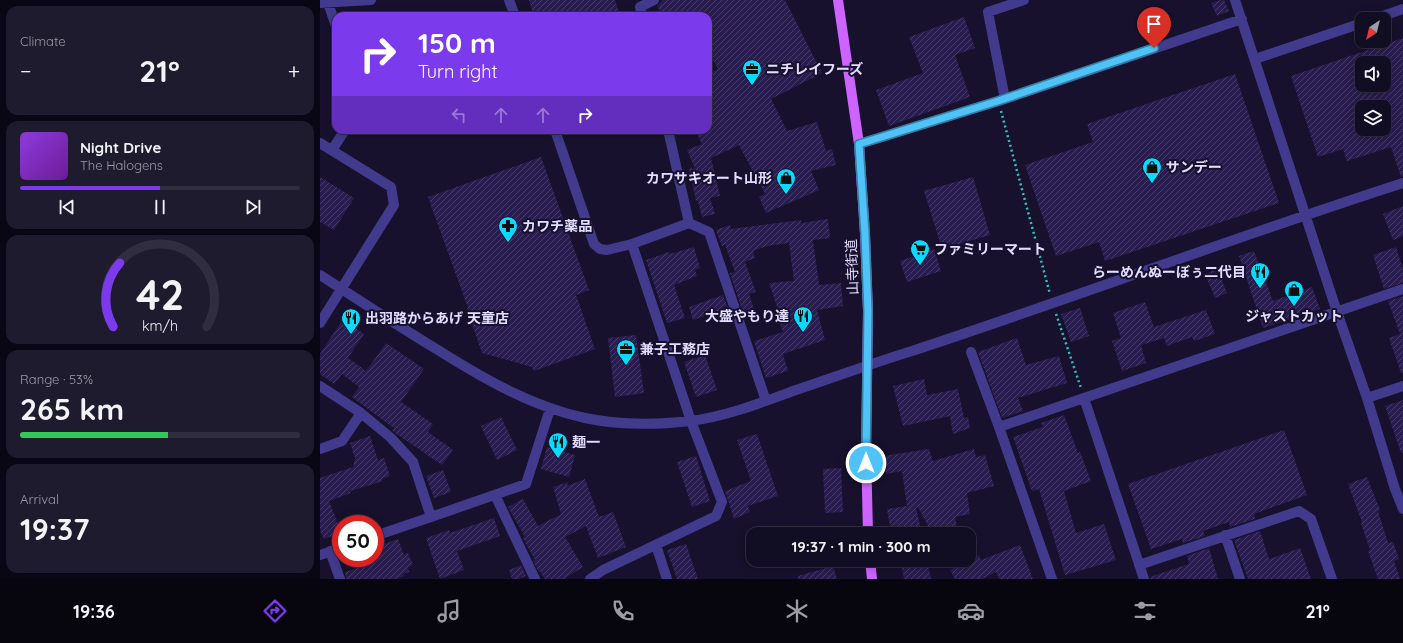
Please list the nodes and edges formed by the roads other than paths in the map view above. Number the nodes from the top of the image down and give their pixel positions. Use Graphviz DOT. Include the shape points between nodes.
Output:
graph roads {
  1 [pos="371,0"];
  2 [pos="509,0"];
  3 [pos="654,0"];
  4 [pos="838,0"];
  5 [pos="1024,0"];
  6 [pos="1235,0"];
  7 [pos="325,2"];
  8 [pos="1403,9"];
  9 [pos="514,12"];
  10 [pos="641,12"];
  11 [pos="1391,13"];
  12 [pos="332,17"];
  13 [pos="1242,19"];
  14 [pos="1355,25"];
  15 [pos="1255,59"];
  16 [pos="1002,100"];
  17 [pos="342,134"];
  18 [pos="556,134"];
  19 [pos="669,134"];
  20 [pos="320,143"];
  21 [pos="859,144"];
  22 [pos="332,150"];
  23 [pos="1403,183"];
  24 [pos="1305,215"];
  25 [pos="689,223"];
  26 [pos="632,244"];
  27 [pos="320,275"];
  28 [pos="342,289"];
  29 [pos="1403,289"];
  30 [pos="1337,312"];
  31 [pos="320,323"];
  32 [pos="971,352"];
  33 [pos="867,366"];
  34 [pos="320,386"];
  35 [pos="1403,386"];
  36 [pos="1084,398"];
  37 [pos="1367,398"];
  38 [pos="766,401"];
  39 [pos="550,409"];
  40 [pos="361,413"];
  41 [pos="691,421"];
  42 [pos="999,427"];
  43 [pos="320,449"];
  44 [pos="494,495"];
  45 [pos="1403,509"];
  46 [pos="431,517"];
  47 [pos="868,527"];
  48 [pos="384,533"];
  49 [pos="1225,535"];
  50 [pos="656,545"];
  51 [pos="330,551"];
  52 [pos="320,555"];
  53 [pos="1139,565"];
  54 [pos="871,567"];
  55 [pos="340,579"];
  56 [pos="535,579"];
  57 [pos="590,579"];
  58 [pos="667,579"];
  59 [pos="872,579"];
  60 [pos="1052,579"];
  61 [pos="1144,579"];
  62 [pos="1240,579"];
  63 [pos="1332,579"];
  1 -- 7 [label="street"];
  2 -- 9 [label="street"];
  3 -- 10 [label="street" via="640,7"];
  4 -- 21 [label="main road, 山寺街道"];
  5 -- 16 [label="street" via="988,12"];
  6 -- 13 [label="street"];
  7 -- 12 [label="street"];
  8 -- 11 [label="street"];
  13 -- 15 [label="street"];
  13 -- 16 [label="street"];
  14 -- 15 [label="street"];
  15 -- 24 [label="street"];
  16 -- 21 [label="street"];
  17 -- 22 [label="street"];
  18 -- 26 [label="street" via="594,244 600,249 607,250"];
  19 -- 25 [label="street"];
  20 -- 22 [label="street"];
  21 -- 33 [label="main road, 山寺街道" via="866,242"];
  22 -- 28 [label="street" via="391,187 394,205"];
  23 -- 24 [label="street"];
  24 -- 30 [label="street"];
  24 -- 33 [label="street"];
  25 -- 26 [label="street"];
  25 -- 38 [label="street" via="709,232"];
  26 -- 41 [label="street"];
  27 -- 28 [label="street"];
  28 -- 31 [label="street"];
  28 -- 39 [label="street" via="474,373"];
  29 -- 30 [label="street"];
  30 -- 36 [label="street"];
  30 -- 37 [label="street"];
  32 -- 42 [label="street"];
  33 -- 38 [label="street"];
  33 -- 47 [label="main road, 山寺街道"];
  34 -- 40 [label="street"];
  35 -- 37 [label="street"];
  36 -- 42 [label="street"];
  36 -- 53 [label="street"];
  37 -- 45 [label="street"];
  38 -- 41 [label="street"];
  39 -- 41 [label="street" via="587,419 622,423"];
  39 -- 44 [label="street" via="526,484"];
  40 -- 43 [label="street" via="342,441"];
  40 -- 46 [label="street" via="413,462"];
  41 -- 50 [label="street" via="722,502 716,516"];
  42 -- 60 [label="street"];
  44 -- 46 [label="street"];
  44 -- 56 [label="street"];
  46 -- 48 [label="street"];
  49 -- 53 [label="street"];
  49 -- 62 [label="street"];
  49 -- 63 [label="street" via="1299,511 1311,519"];
  50 -- 57 [label="street"];
  50 -- 58 [label="street"];
  51 -- 52 [label="street"];
  51 -- 55 [label="street"];
  53 -- 61 [label="street"];
  54 -- 59 [label="main road"];
}
